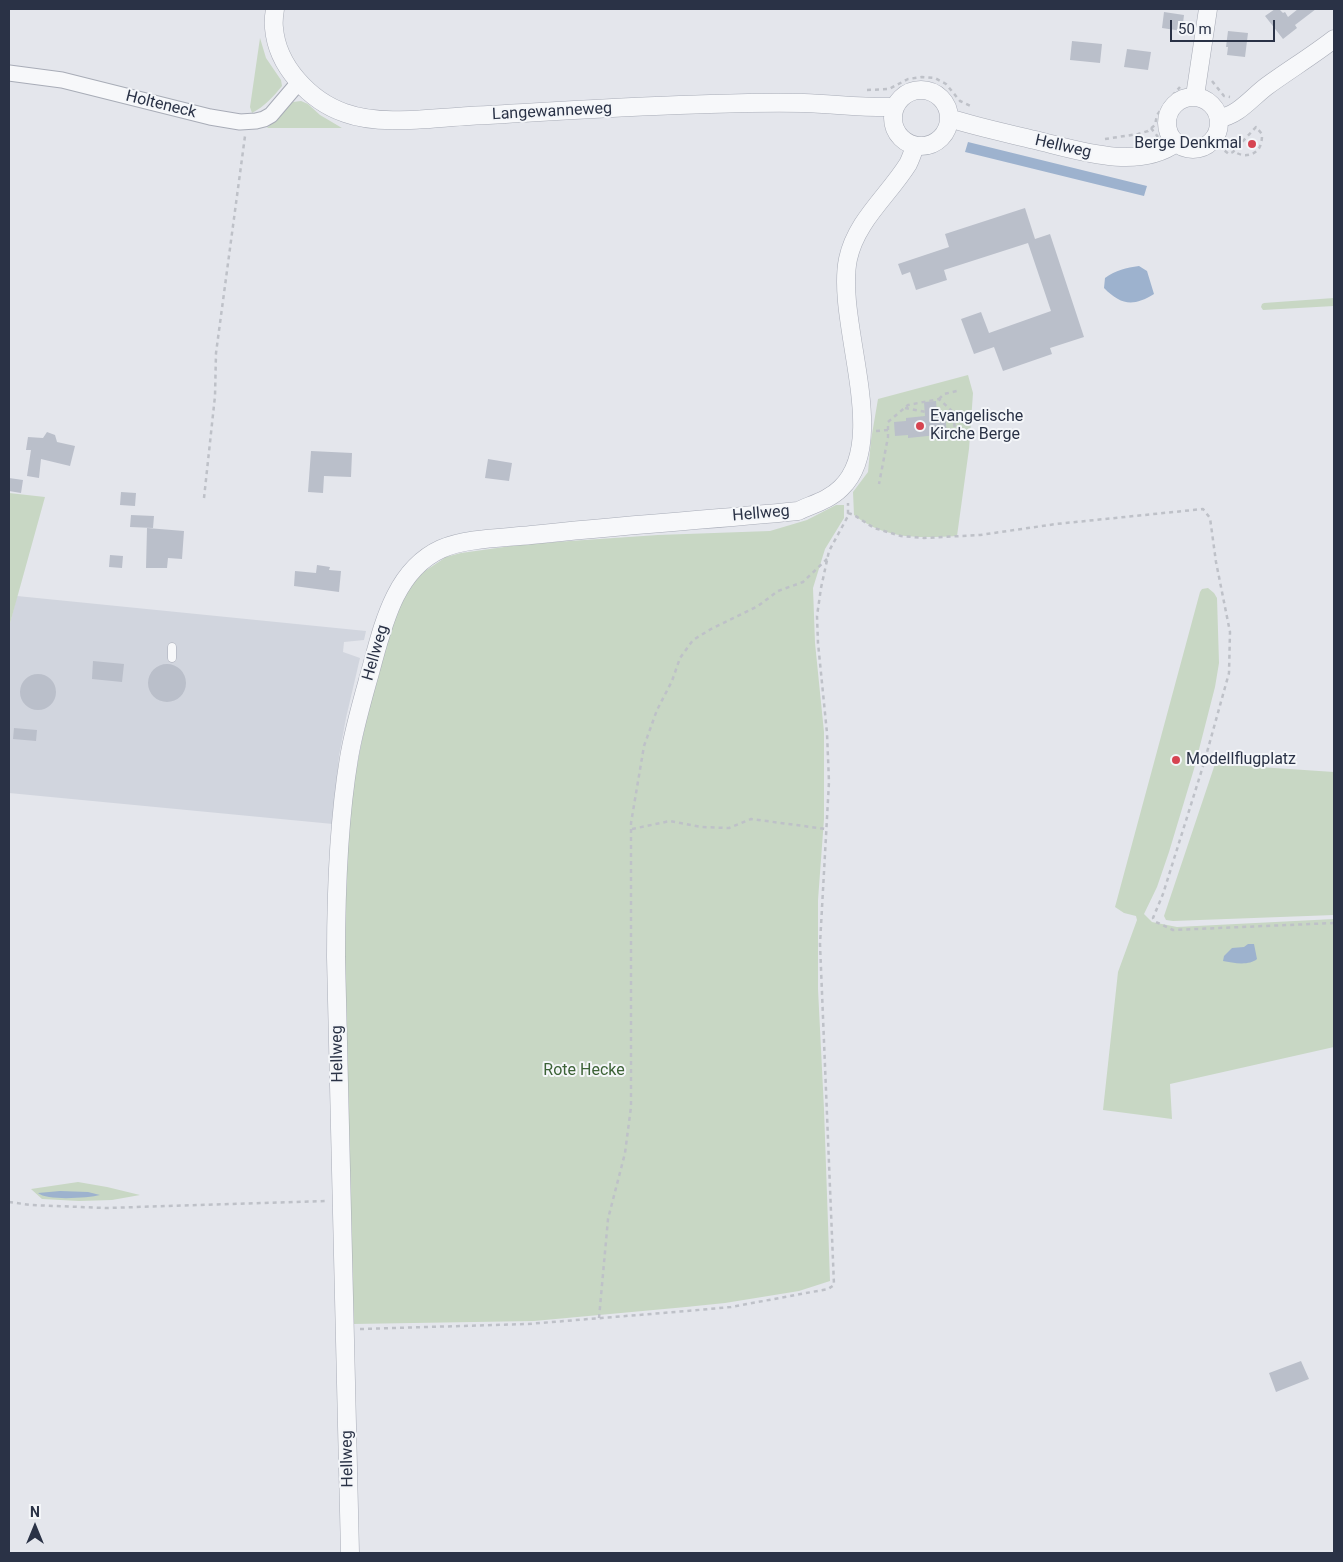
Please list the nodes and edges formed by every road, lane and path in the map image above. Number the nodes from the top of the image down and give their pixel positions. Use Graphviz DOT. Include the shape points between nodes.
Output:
graph roads {
  1 [pos="275,9"];
  2 [pos="1208,9"];
  3 [pos="1334,39"];
  4 [pos="9,73"];
  5 [pos="299,82"];
  6 [pos="1196,88"];
  7 [pos="864,90"];
  8 [pos="1232,96"];
  9 [pos="895,107"];
  10 [pos="975,108"];
  11 [pos="949,118"];
  12 [pos="1219,118"];
  13 [pos="247,122"];
  14 [pos="1099,140"];
  15 [pos="1212,141"];
  16 [pos="1176,143"];
  17 [pos="915,146"];
  18 [pos="1234,151"];
  19 [pos="957,391"];
  20 [pos="939,399"];
  21 [pos="905,408"];
  22 [pos="926,412"];
  23 [pos="888,430"];
  24 [pos="955,430"];
  25 [pos="862,431"];
  26 [pos="879,484"];
  27 [pos="842,488"];
  28 [pos="204,498"];
  29 [pos="848,513"];
  30 [pos="827,559"];
  31 [pos="172,647"];
  32 [pos="172,658"];
  33 [pos="632,829"];
  34 [pos="826,829"];
  35 [pos="1334,923"];
  36 [pos="342,1201"];
  37 [pos="9,1202"];
  38 [pos="599,1318"];
  39 [pos="345,1329"];
  40 [pos="350,1553"];
  1 -- 5 [label="street, Langewanneweg" via="276,39"];
  2 -- 6 [label="street"];
  3 -- 12 [label="street" via="1232,114"];
  4 -- 13 [label="street, Holteneck" via="62,80 210,117"];
  5 -- 9 [label="street, Langewanneweg" via="313,96 344,113 385,120 708,104 803,103"];
  5 -- 13 [label="street, Holteneck" via="270,115"];
  6 -- 8 [label="path" via="1213,82 1224,96"];
  6 -- 12 [label="street" via="1203,99 1211,103"];
  6 -- 14 [label="path" via="1184,78 1157,115 1155,126 1148,131"];
  6 -- 16 [label="street" via="1168,113 1168,129"];
  7 -- 10 [label="path" via="889,89 908,79 934,78 946,84 960,101"];
  9 -- 11 [label="street" via="904,95 926,90 940,97"];
  9 -- 17 [label="street" via="892,116 898,135"];
  11 -- 16 [label="street, Hellweg" via="1112,157 1144,155"];
  11 -- 17 [label="street" via="944,134 938,140 931,145"];
  12 -- 15 [label="street" via="1217,134"];
  13 -- 28 [label="path" via="216,353 215,396"];
  15 -- 16 [label="street" via="1206,146 1191,149"];
  15 -- 18 [label="path" via="1229,154"];
  17 -- 25 [label="street, Hellweg" via="904,168 856,234 848,261 846,293"];
  18 -- 18 [label="path" via="1256,127 1262,134 1262,144 1252,154 1243,156"];
  19 -- 20 [label="path" via="944,394"];
  20 -- 21 [label="path"];
  20 -- 24 [label="path" via="953,412"];
  21 -- 22 [label="path"];
  21 -- 23 [label="path" via="888,422"];
  23 -- 25 [label="path"];
  23 -- 26 [label="path"];
  25 -- 27 [label="street, Hellweg" via="856,466"];
  27 -- 29 [label="path" via="846,493"];
  27 -- 36 [label="street, Hellweg" via="829,498 798,511 458,543 427,557 406,580 389,608 376,652 351,748 342,809 336,892"];
  29 -- 30 [label="path"];
  29 -- 35 [label="path" via="874,528 901,536 924,538 1203,508 1210,518 1230,632 1229,673 1204,763 1153,918 1173,930"];
  30 -- 33 [label="path" via="803,582 778,591 758,606 693,640 680,658 644,746"];
  30 -- 34 [label="path" via="817,616 828,733"];
  31 -- 32 [label="lane"];
  33 -- 34 [label="path" via="670,821 729,828 751,819"];
  33 -- 38 [label="path" via="631,1107 625,1153 608,1219"];
  34 -- 38 [label="path" via="820,951 834,1285 828,1289 731,1308"];
  36 -- 37 [label="path" via="105,1208 31,1206"];
  36 -- 39 [label="street, Hellweg"];
  38 -- 39 [label="path" via="528,1324"];
  39 -- 40 [label="street, Hellweg"];
}
